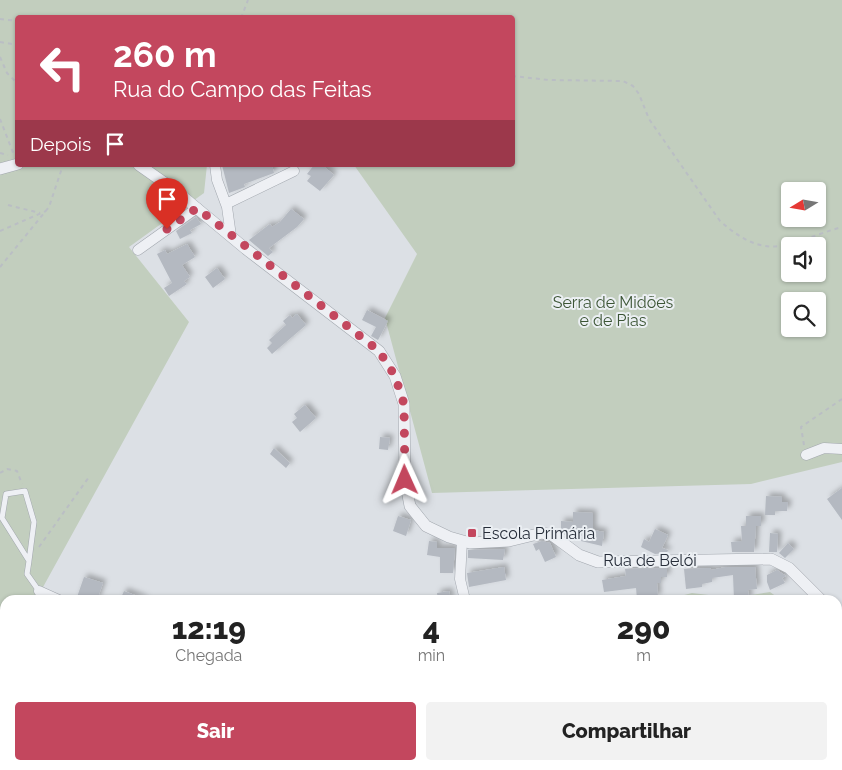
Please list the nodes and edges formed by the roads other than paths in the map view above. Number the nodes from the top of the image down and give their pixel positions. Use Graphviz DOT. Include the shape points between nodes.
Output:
graph roads {
  1 [pos="15,165"];
  2 [pos="142,167"];
  3 [pos="215,167"];
  4 [pos="0,170"];
  5 [pos="294,171"];
  6 [pos="226,204"];
  7 [pos="197,208"];
  8 [pos="231,236"];
  9 [pos="138,250"];
  10 [pos="842,449"];
  11 [pos="806,455"];
  12 [pos="462,541"];
  13 [pos="29,561"];
  14 [pos="39,591"];
  15 [pos="48,595"];
  16 [pos="464,595"];
  17 [pos="816,595"];
  1 -- 4 [label="street"];
  2 -- 7 [label="street, Rua de Belói"];
  3 -- 6 [label="street"];
  5 -- 6 [label="street"];
  6 -- 8 [label="street"];
  7 -- 8 [label="street, Rua de Belói"];
  7 -- 9 [label="street"];
  8 -- 12 [label="street, Rua de Belói" via="379,351 395,376 404,404 405,480 410,506 426,526"];
  10 -- 11 [label="street" via="824,448"];
  12 -- 16 [label="street" via="460,580"];
  12 -- 17 [label="street, Rua de Belói" via="490,542 542,533 552,535 579,555 598,562 771,559 789,568"];
  13 -- 13 [label="lane" via="34,522 24,491 6,494 2,518"];
  13 -- 14 [label="lane" via="27,574"];
  14 -- 15 [label="street"];
}
